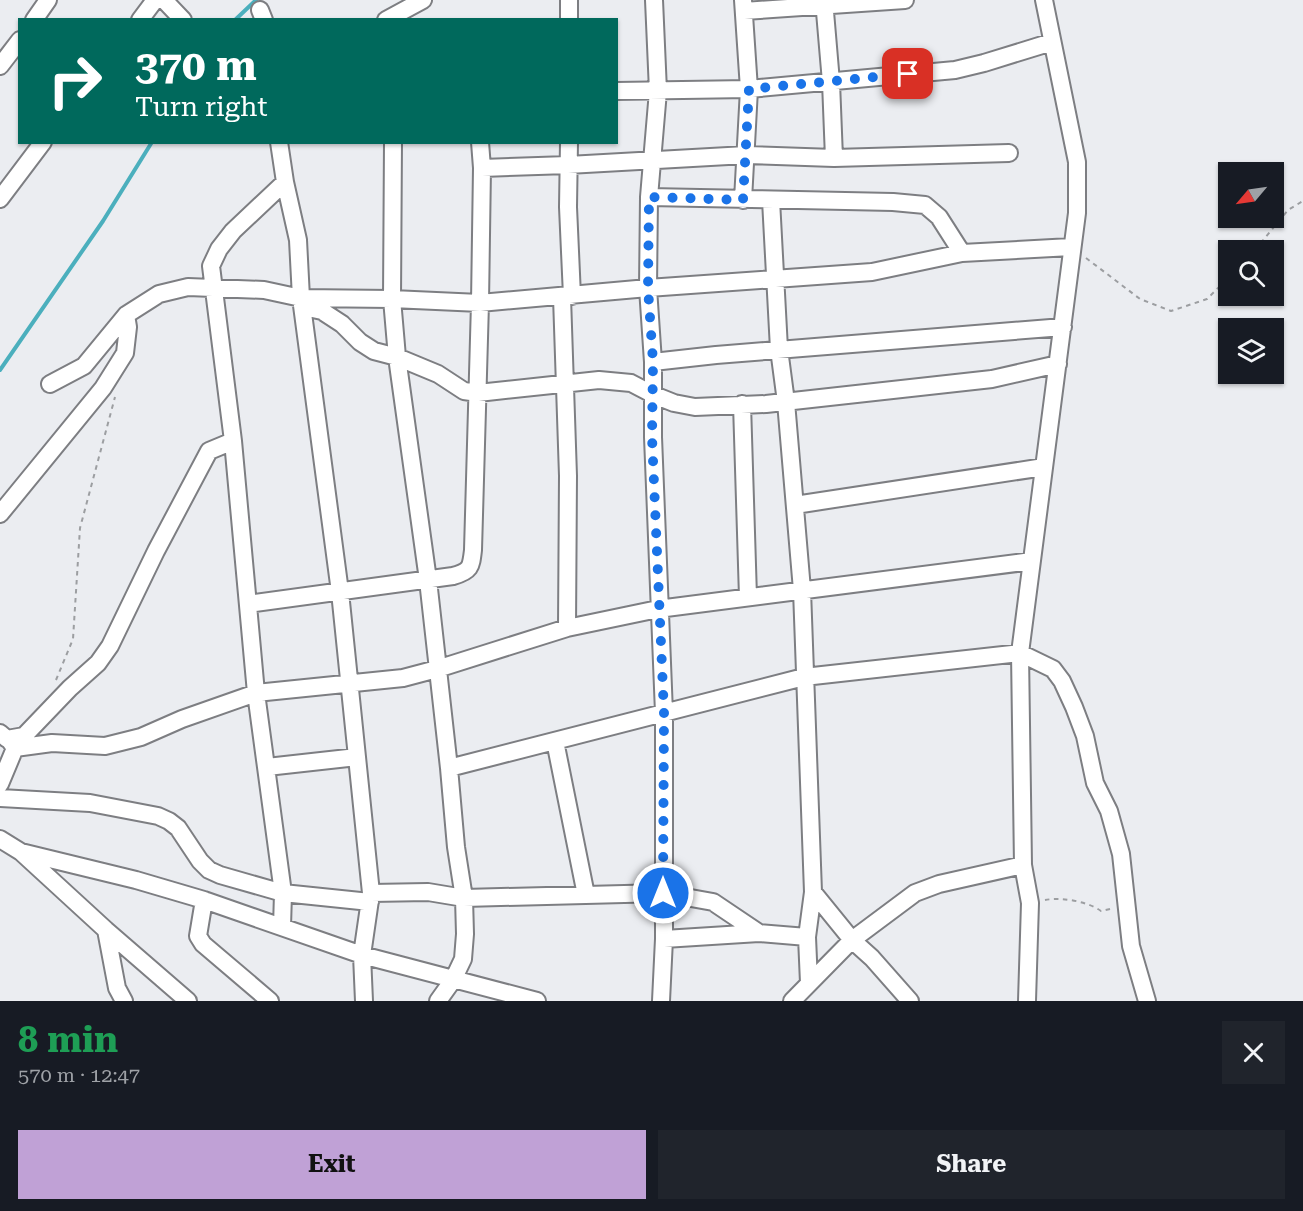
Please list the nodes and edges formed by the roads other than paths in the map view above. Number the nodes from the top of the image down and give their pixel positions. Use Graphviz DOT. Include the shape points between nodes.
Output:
graph roads {
  1 [pos="48,0"];
  2 [pos="155,0"];
  3 [pos="164,0"];
  4 [pos="423,0"];
  5 [pos="569,0"];
  6 [pos="654,0"];
  7 [pos="905,0"];
  8 [pos="1044,0"];
  9 [pos="824,3"];
  10 [pos="743,5"];
  11 [pos="35,18"];
  12 [pos="142,18"];
  13 [pos="181,18"];
  14 [pos="391,18"];
  15 [pos="569,18"];
  16 [pos="1052,42"];
  17 [pos="18,43"];
  18 [pos="0,66"];
  19 [pos="831,82"];
  20 [pos="749,89"];
  21 [pos="618,91"];
  22 [pos="657,91"];
  23 [pos="41,144"];
  24 [pos="279,144"];
  25 [pos="393,144"];
  26 [pos="480,144"];
  27 [pos="569,144"];
  28 [pos="1009,153"];
  29 [pos="746,155"];
  30 [pos="834,158"];
  31 [pos="652,159"];
  32 [pos="568,165"];
  33 [pos="482,168"];
  34 [pos="285,182"];
  35 [pos="649,197"];
  36 [pos="0,199"];
  37 [pos="743,200"];
  38 [pos="771,201"];
  39 [pos="1071,247"];
  40 [pos="962,253"];
  41 [pos="776,279"];
  42 [pos="648,288"];
  43 [pos="213,289"];
  44 [pos="567,297"];
  45 [pos="392,299"];
  46 [pos="302,302"];
  47 [pos="480,303"];
  48 [pos="126,315"];
  49 [pos="1063,327"];
  50 [pos="779,349"];
  51 [pos="397,357"];
  52 [pos="653,362"];
  53 [pos="1058,364"];
  54 [pos="564,382"];
  55 [pos="50,384"];
  56 [pos="478,393"];
  57 [pos="654,395"];
  58 [pos="786,402"];
  59 [pos="741,404"];
  60 [pos="233,441"];
  61 [pos="1044,467"];
  62 [pos="795,505"];
  63 [pos="0,514"];
  64 [pos="1032,561"];
  65 [pos="428,580"];
  66 [pos="802,590"];
  67 [pos="340,592"];
  68 [pos="748,597"];
  69 [pos="248,604"];
  70 [pos="658,609"];
  71 [pos="567,628"];
  72 [pos="1020,653"];
  73 [pos="438,669"];
  74 [pos="804,677"];
  75 [pos="349,682"];
  76 [pos="256,693"];
  77 [pos="664,713"];
  78 [pos="7,740"];
  79 [pos="555,741"];
  80 [pos="357,758"];
  81 [pos="267,767"];
  82 [pos="449,768"];
  83 [pos="0,784"];
  84 [pos="0,798"];
  85 [pos="0,839"];
  86 [pos="21,852"];
  87 [pos="1023,865"];
  88 [pos="283,892"];
  89 [pos="813,892"];
  90 [pos="663,893"];
  91 [pos="586,895"];
  92 [pos="371,898"];
  93 [pos="464,898"];
  94 [pos="204,900"];
  95 [pos="282,927"];
  96 [pos="106,930"];
  97 [pos="759,933"];
  98 [pos="807,937"];
  99 [pos="664,939"];
  100 [pos="852,940"];
  101 [pos="362,955"];
  102 [pos="453,980"];
  103 [pos="809,983"];
  104 [pos="124,1001"];
  105 [pos="188,1001"];
  106 [pos="270,1001"];
  107 [pos="364,1001"];
  108 [pos="438,1001"];
  109 [pos="537,1001"];
  110 [pos="661,1001"];
  111 [pos="792,1001"];
  112 [pos="910,1001"];
  113 [pos="1027,1001"];
  114 [pos="1147,1001"];
  1 -- 11 [label="street"];
  2 -- 12 [label="street"];
  3 -- 13 [label="street"];
  4 -- 14 [label="street"];
  5 -- 15 [label="street"];
  6 -- 22 [label="street"];
  7 -- 9 [label="street"];
  8 -- 16 [label="street"];
  9 -- 10 [label="street"];
  9 -- 19 [label="street"];
  10 -- 20 [label="street"];
  16 -- 19 [label="street" via="955,70"];
  16 -- 39 [label="street" via="1077,162 1077,213"];
  17 -- 18 [label="street"];
  19 -- 20 [label="street"];
  19 -- 30 [label="street"];
  20 -- 22 [label="street"];
  20 -- 29 [label="street"];
  21 -- 22 [label="street"];
  22 -- 31 [label="street"];
  23 -- 36 [label="street"];
  24 -- 34 [label="street"];
  25 -- 45 [label="street"];
  26 -- 33 [label="street"];
  27 -- 32 [label="street"];
  28 -- 30 [label="street"];
  29 -- 30 [label="street"];
  29 -- 31 [label="street"];
  29 -- 37 [label="street"];
  31 -- 32 [label="street"];
  31 -- 35 [label="street"];
  32 -- 33 [label="street"];
  32 -- 44 [label="street"];
  33 -- 47 [label="street"];
  34 -- 43 [label="street" via="219,249 212,266"];
  34 -- 46 [label="street" via="298,240"];
  35 -- 37 [label="street"];
  35 -- 42 [label="street"];
  37 -- 38 [label="street"];
  38 -- 40 [label="street" via="925,205 939,217"];
  38 -- 41 [label="street"];
  39 -- 40 [label="street"];
  39 -- 49 [label="street"];
  40 -- 41 [label="street" via="872,272"];
  41 -- 42 [label="street"];
  41 -- 50 [label="street"];
  42 -- 44 [label="street"];
  42 -- 52 [label="street"];
  43 -- 46 [label="street" via="264,290"];
  43 -- 48 [label="street" via="188,287 159,294"];
  43 -- 60 [label="street"];
  44 -- 47 [label="street"];
  44 -- 54 [label="street"];
  45 -- 46 [label="street"];
  45 -- 47 [label="street"];
  45 -- 51 [label="street"];
  46 -- 51 [label="street" via="342,324 374,351"];
  46 -- 67 [label="street"];
  47 -- 56 [label="street"];
  48 -- 55 [label="street" via="84,366"];
  48 -- 63 [label="street" via="125,353 104,388"];
  49 -- 50 [label="street"];
  49 -- 53 [label="street"];
  50 -- 52 [label="street"];
  50 -- 58 [label="street"];
  51 -- 56 [label="street" via="438,374 464,391"];
  51 -- 65 [label="street"];
  52 -- 57 [label="street"];
  53 -- 58 [label="street" via="992,379"];
  53 -- 61 [label="street"];
  54 -- 56 [label="street"];
  54 -- 57 [label="street" via="631,383"];
  54 -- 71 [label="street"];
  56 -- 65 [label="street" via="471,565 464,573"];
  57 -- 59 [label="street" via="695,407"];
  57 -- 70 [label="street"];
  58 -- 59 [label="street"];
  58 -- 62 [label="street"];
  59 -- 68 [label="street"];
  60 -- 69 [label="street"];
  60 -- 78 [label="street" via="209,451 98,663 24,736"];
  61 -- 62 [label="street"];
  61 -- 64 [label="street"];
  62 -- 66 [label="street"];
  64 -- 66 [label="street"];
  64 -- 72 [label="street"];
  65 -- 67 [label="street"];
  65 -- 73 [label="street"];
  66 -- 68 [label="street"];
  66 -- 74 [label="street"];
  67 -- 69 [label="street"];
  67 -- 75 [label="street"];
  68 -- 70 [label="street"];
  69 -- 76 [label="street"];
  70 -- 71 [label="street"];
  70 -- 77 [label="street"];
  71 -- 73 [label="street"];
  72 -- 74 [label="street"];
  72 -- 87 [label="street"];
  72 -- 114 [label="street" via="1053,669 1085,736 1095,783 1121,854 1131,946"];
  73 -- 75 [label="street" via="403,678"];
  73 -- 82 [label="street"];
  74 -- 77 [label="street"];
  74 -- 89 [label="street"];
  75 -- 76 [label="street"];
  75 -- 80 [label="street"];
  76 -- 78 [label="street" via="141,737 105,746"];
  76 -- 81 [label="street"];
  77 -- 79 [label="street"];
  77 -- 90 [label="street"];
  78 -- 83 [label="street"];
  79 -- 82 [label="street"];
  79 -- 91 [label="street"];
  80 -- 81 [label="street"];
  80 -- 92 [label="street"];
  81 -- 88 [label="street"];
  82 -- 93 [label="street"];
  84 -- 88 [label="street" via="90,803 158,816 178,828 209,870"];
  85 -- 86 [label="street"];
  86 -- 94 [label="street"];
  86 -- 96 [label="street"];
  87 -- 100 [label="street" via="915,893"];
  87 -- 113 [label="street" via="1030,903"];
  88 -- 92 [label="street"];
  88 -- 95 [label="street"];
  89 -- 98 [label="street"];
  89 -- 100 [label="street"];
  90 -- 91 [label="street"];
  90 -- 97 [label="street" via="713,902"];
  90 -- 99 [label="street"];
  91 -- 93 [label="street"];
  92 -- 93 [label="street" via="428,892"];
  92 -- 101 [label="street"];
  93 -- 102 [label="street" via="463,959"];
  94 -- 95 [label="street"];
  94 -- 106 [label="street" via="198,925 203,944"];
  95 -- 101 [label="street"];
  96 -- 104 [label="street" via="117,987"];
  96 -- 105 [label="street"];
  97 -- 98 [label="street"];
  97 -- 99 [label="street"];
  98 -- 103 [label="street"];
  99 -- 110 [label="street"];
  100 -- 103 [label="street"];
  100 -- 112 [label="street"];
  101 -- 102 [label="street"];
  101 -- 107 [label="street"];
  102 -- 108 [label="street"];
  102 -- 109 [label="street"];
  103 -- 111 [label="street"];
}
